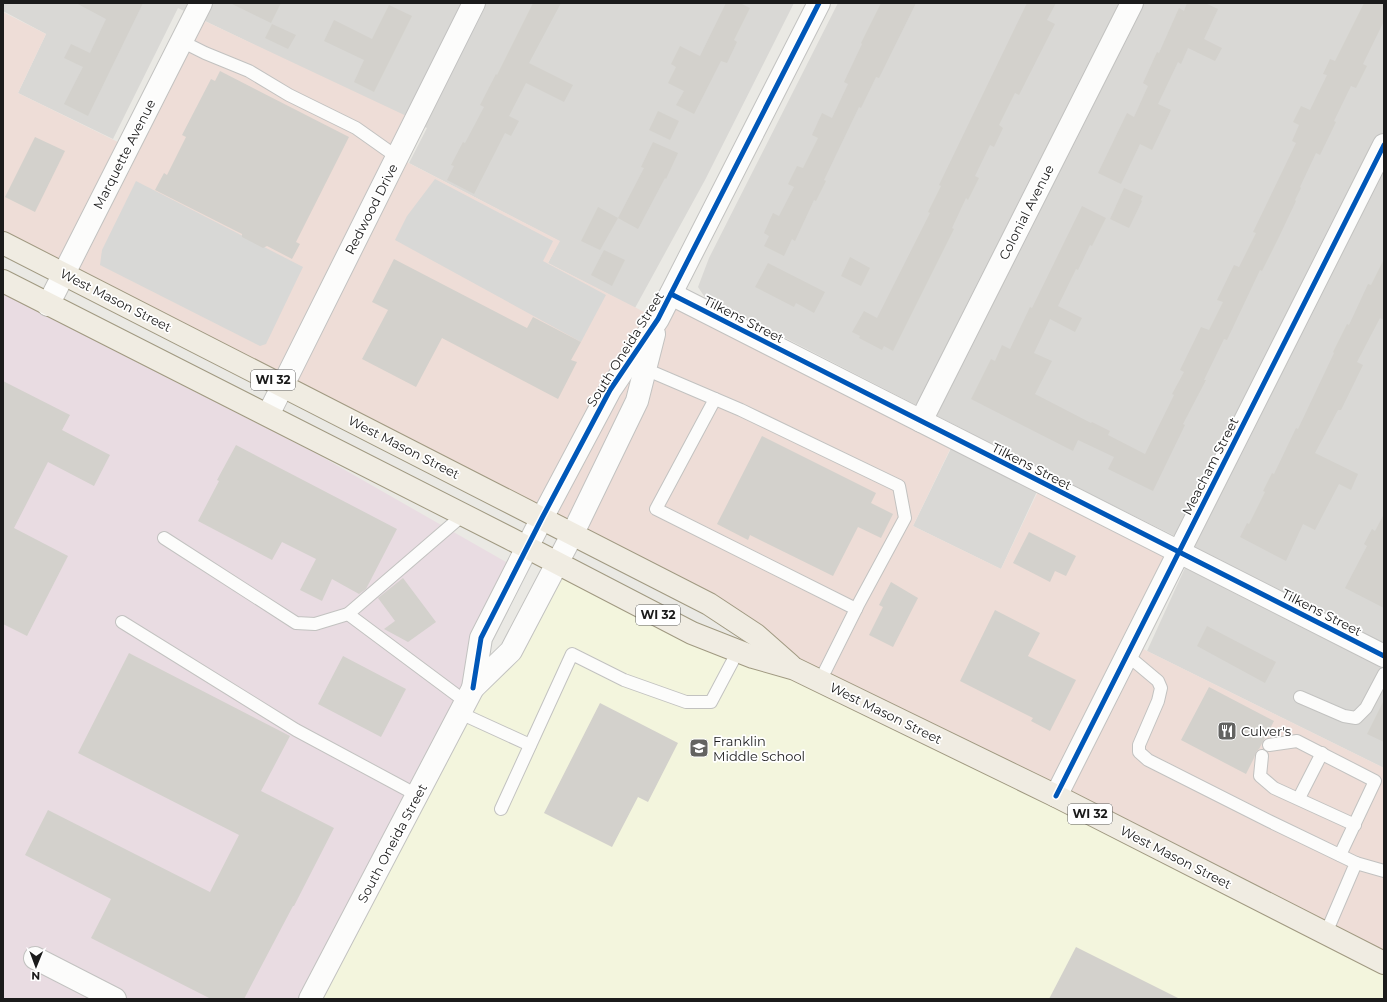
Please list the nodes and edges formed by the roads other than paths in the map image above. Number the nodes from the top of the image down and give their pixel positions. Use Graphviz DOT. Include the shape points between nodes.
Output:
graph roads {
  1 [pos="201,3"];
  2 [pos="474,3"];
  3 [pos="819,3"];
  4 [pos="1132,3"];
  5 [pos="181,41"];
  6 [pos="1384,145"];
  7 [pos="397,157"];
  8 [pos="3,243"];
  9 [pos="64,274"];
  10 [pos="3,281"];
  11 [pos="671,294"];
  12 [pos="48,305"];
  13 [pos="658,319"];
  14 [pos="645,369"];
  15 [pos="282,385"];
  16 [pos="715,399"];
  17 [pos="268,415"];
  18 [pos="921,421"];
  19 [pos="463,515"];
  20 [pos="542,518"];
  21 [pos="573,533"];
  22 [pos="164,538"];
  23 [pos="527,547"];
  24 [pos="1179,552"];
  25 [pos="557,563"];
  26 [pos="856,609"];
  27 [pos="348,614"];
  28 [pos="122,622"];
  29 [pos="738,651"];
  30 [pos="1127,655"];
  31 [pos="1384,656"];
  32 [pos="794,669"];
  33 [pos="1384,674"];
  34 [pos="820,681"];
  35 [pos="1300,697"];
  36 [pos="466,701"];
  37 [pos="1269,744"];
  38 [pos="530,745"];
  39 [pos="1322,753"];
  40 [pos="1262,756"];
  41 [pos="417,795"];
  42 [pos="1056,796"];
  43 [pos="1299,798"];
  44 [pos="501,809"];
  45 [pos="1355,825"];
  46 [pos="1340,855"];
  47 [pos="1356,863"];
  48 [pos="1384,871"];
  49 [pos="1326,933"];
  50 [pos="35,958"];
  51 [pos="1384,963"];
  52 [pos="115,999"];
  53 [pos="310,999"];
  1 -- 5 [label="street, Marquette Avenue"];
  2 -- 7 [label="street, Redwood Drive"];
  3 -- 11 [label="street, South Oneida Street"];
  4 -- 18 [label="street, Colonial Avenue"];
  5 -- 7 [label="lane" via="249,72 356,128"];
  5 -- 9 [label="street, Marquette Avenue"];
  6 -- 24 [label="street, Meacham Street"];
  7 -- 15 [label="street, Redwood Drive"];
  8 -- 9 [label="main road, West Mason Street / WI 32"];
  9 -- 12 [label="street, Marquette Avenue"];
  9 -- 15 [label="main road, West Mason Street / WI 32"];
  10 -- 12 [label="main road, West Mason Street / WI 32"];
  11 -- 13 [label="street, South Oneida Street"];
  11 -- 18 [label="street, Tilkens Street"];
  12 -- 17 [label="main road, West Mason Street / WI 32"];
  13 -- 14 [label="street, South Oneida Street"];
  13 -- 20 [label="street, South Oneida Street" via="610,390"];
  14 -- 16 [label="lane"];
  14 -- 21 [label="street, South Oneida Street" via="637,402"];
  15 -- 17 [label="street, Redwood Drive"];
  15 -- 20 [label="main road, West Mason Street / WI 32"];
  16 -- 26 [label="lane" via="899,486 905,518"];
  16 -- 26 [label="lane" via="656,509"];
  17 -- 19 [label="main road, West Mason Street / WI 32"];
  18 -- 24 [label="street, Tilkens Street"];
  19 -- 23 [label="main road, West Mason Street / WI 32"];
  19 -- 27 [label="lane"];
  20 -- 21 [label="main road, West Mason Street / WI 32"];
  20 -- 23 [label="street, South Oneida Street"];
  21 -- 25 [label="street, South Oneida Street"];
  21 -- 32 [label="main road, West Mason Street / WI 32" via="709,604 756,635"];
  22 -- 27 [label="lane" via="296,622 315,624"];
  23 -- 25 [label="main road, West Mason Street / WI 32"];
  23 -- 36 [label="street, South Oneida Street" via="481,638"];
  24 -- 30 [label="street, Meacham Street"];
  24 -- 31 [label="street, Tilkens Street"];
  25 -- 29 [label="main road, West Mason Street / WI 32" via="692,633"];
  25 -- 36 [label="street, South Oneida Street" via="511,651"];
  26 -- 34 [label="lane"];
  27 -- 36 [label="lane"];
  28 -- 41 [label="lane" via="296,730"];
  29 -- 32 [label="main road, West Mason Street / WI 32"];
  29 -- 38 [label="lane" via="711,702 686,702 624,680 572,654"];
  30 -- 42 [label="street, Meacham Street"];
  30 -- 46 [label="lane" via="1158,681 1161,688 1139,745 1139,752 1148,760"];
  32 -- 34 [label="main road, West Mason Street / WI 32"];
  33 -- 35 [label="lane" via="1366,708 1356,718 1344,716"];
  34 -- 42 [label="main road, West Mason Street / WI 32"];
  36 -- 38 [label="lane"];
  36 -- 41 [label="street, South Oneida Street"];
  37 -- 39 [label="lane" via="1297,741"];
  38 -- 44 [label="lane"];
  39 -- 43 [label="lane"];
  39 -- 45 [label="lane" via="1375,781"];
  40 -- 43 [label="lane" via="1260,776 1274,788"];
  41 -- 53 [label="street, South Oneida Street"];
  42 -- 49 [label="main road, West Mason Street / WI 32"];
  43 -- 45 [label="lane"];
  45 -- 46 [label="lane"];
  46 -- 47 [label="lane"];
  47 -- 48 [label="lane"];
  47 -- 49 [label="lane"];
  49 -- 51 [label="main road, West Mason Street / WI 32"];
  50 -- 52 [label="street"];
}
